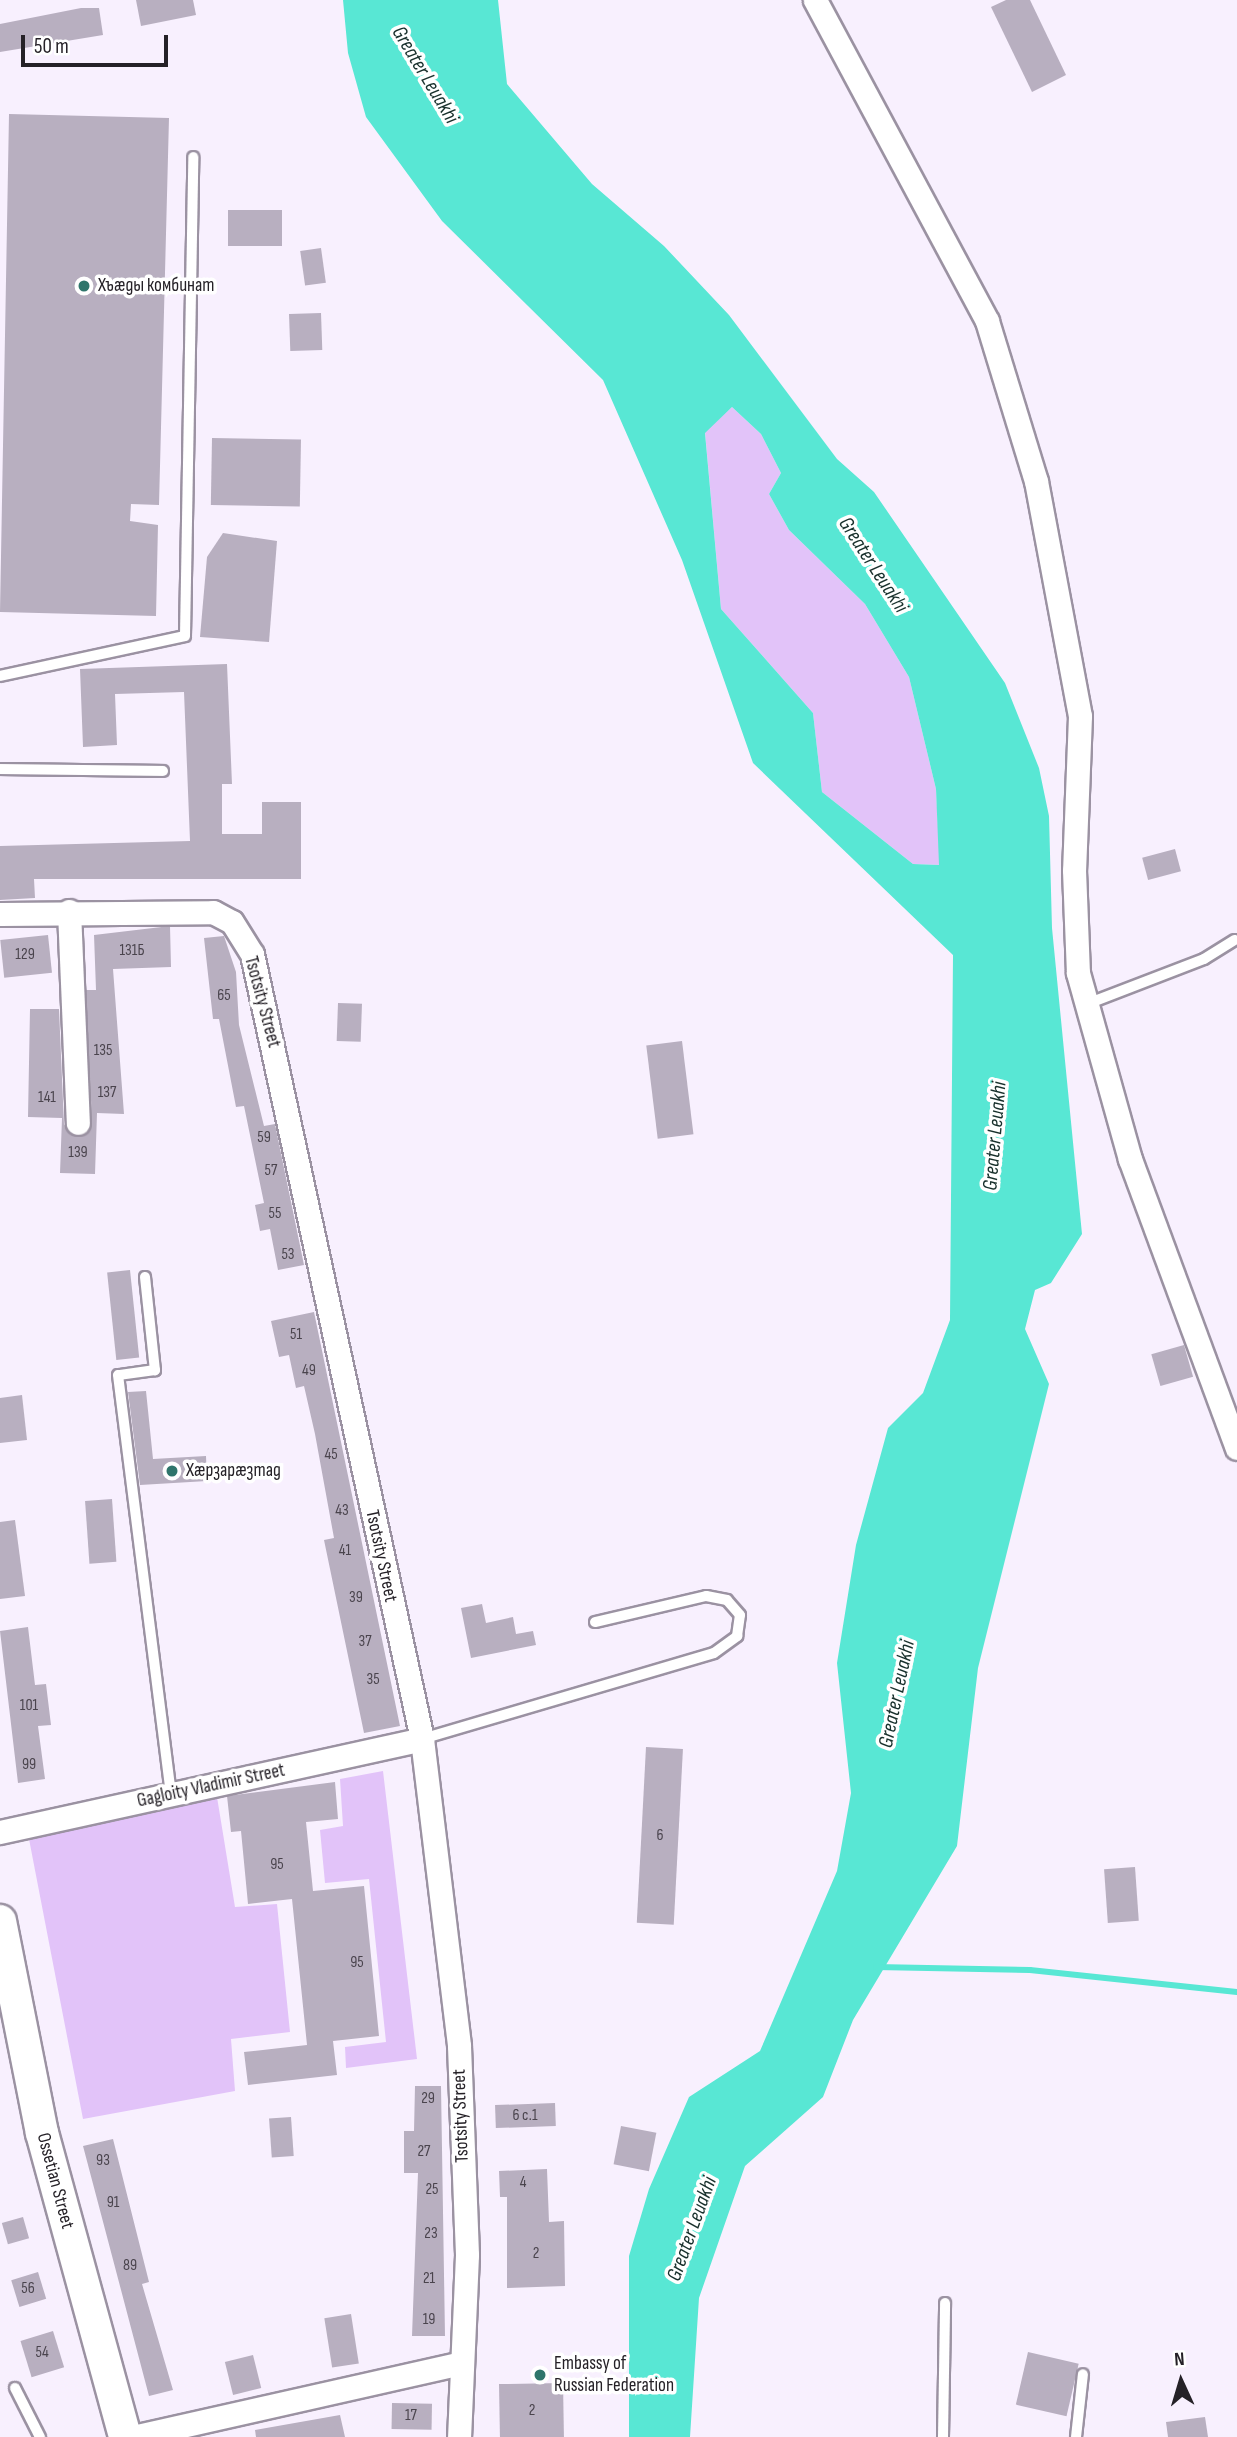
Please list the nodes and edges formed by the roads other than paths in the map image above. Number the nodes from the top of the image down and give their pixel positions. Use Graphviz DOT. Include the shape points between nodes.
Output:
graph roads {
  1 [pos="815,0"];
  2 [pos="193,157"];
  3 [pos="0,676"];
  4 [pos="0,768"];
  5 [pos="163,771"];
  6 [pos="69,911"];
  7 [pos="0,914"];
  8 [pos="1234,940"];
  9 [pos="1087,1004"];
  10 [pos="78,1124"];
  11 [pos="145,1277"];
  12 [pos="1237,1448"];
  13 [pos="595,1622"];
  14 [pos="422,1739"];
  15 [pos="171,1795"];
  16 [pos="0,1832"];
  17 [pos="0,1921"];
  18 [pos="945,2303"];
  19 [pos="461,2363"];
  20 [pos="1083,2374"];
  21 [pos="15,2388"];
  22 [pos="40,2437"];
  23 [pos="125,2437"];
  24 [pos="133,2437"];
  25 [pos="459,2437"];
  26 [pos="943,2437"];
  27 [pos="1076,2437"];
  1 -- 9 [label="street" via="988,321 1036,481 1080,716 1074,870 1079,973"];
  2 -- 3 [label="lane" via="185,636"];
  4 -- 5 [label="lane"];
  6 -- 7 [label="street, Tsotsity Street"];
  6 -- 10 [label="street"];
  6 -- 14 [label="street, Tsotsity Street" via="213,912 232,922 252,954"];
  8 -- 9 [label="lane" via="1204,959"];
  9 -- 12 [label="street" via="1130,1159"];
  11 -- 15 [label="lane" via="155,1370 118,1375"];
  13 -- 14 [label="lane" via="706,1596 727,1600 740,1615 737,1636 714,1653"];
  14 -- 15 [label="street, Gagloity Vladimir Street"];
  14 -- 19 [label="street, Tsotsity Street" via="458,2046 467,2255"];
  15 -- 16 [label="street, Gagloity Vladimir Street"];
  17 -- 23 [label="street, Ossetian Street" via="42,2133"];
  18 -- 26 [label="lane"];
  19 -- 24 [label="street"];
  19 -- 25 [label="street, Tsotsity Street"];
  20 -- 27 [label="lane"];
  21 -- 22 [label="lane"];
}
